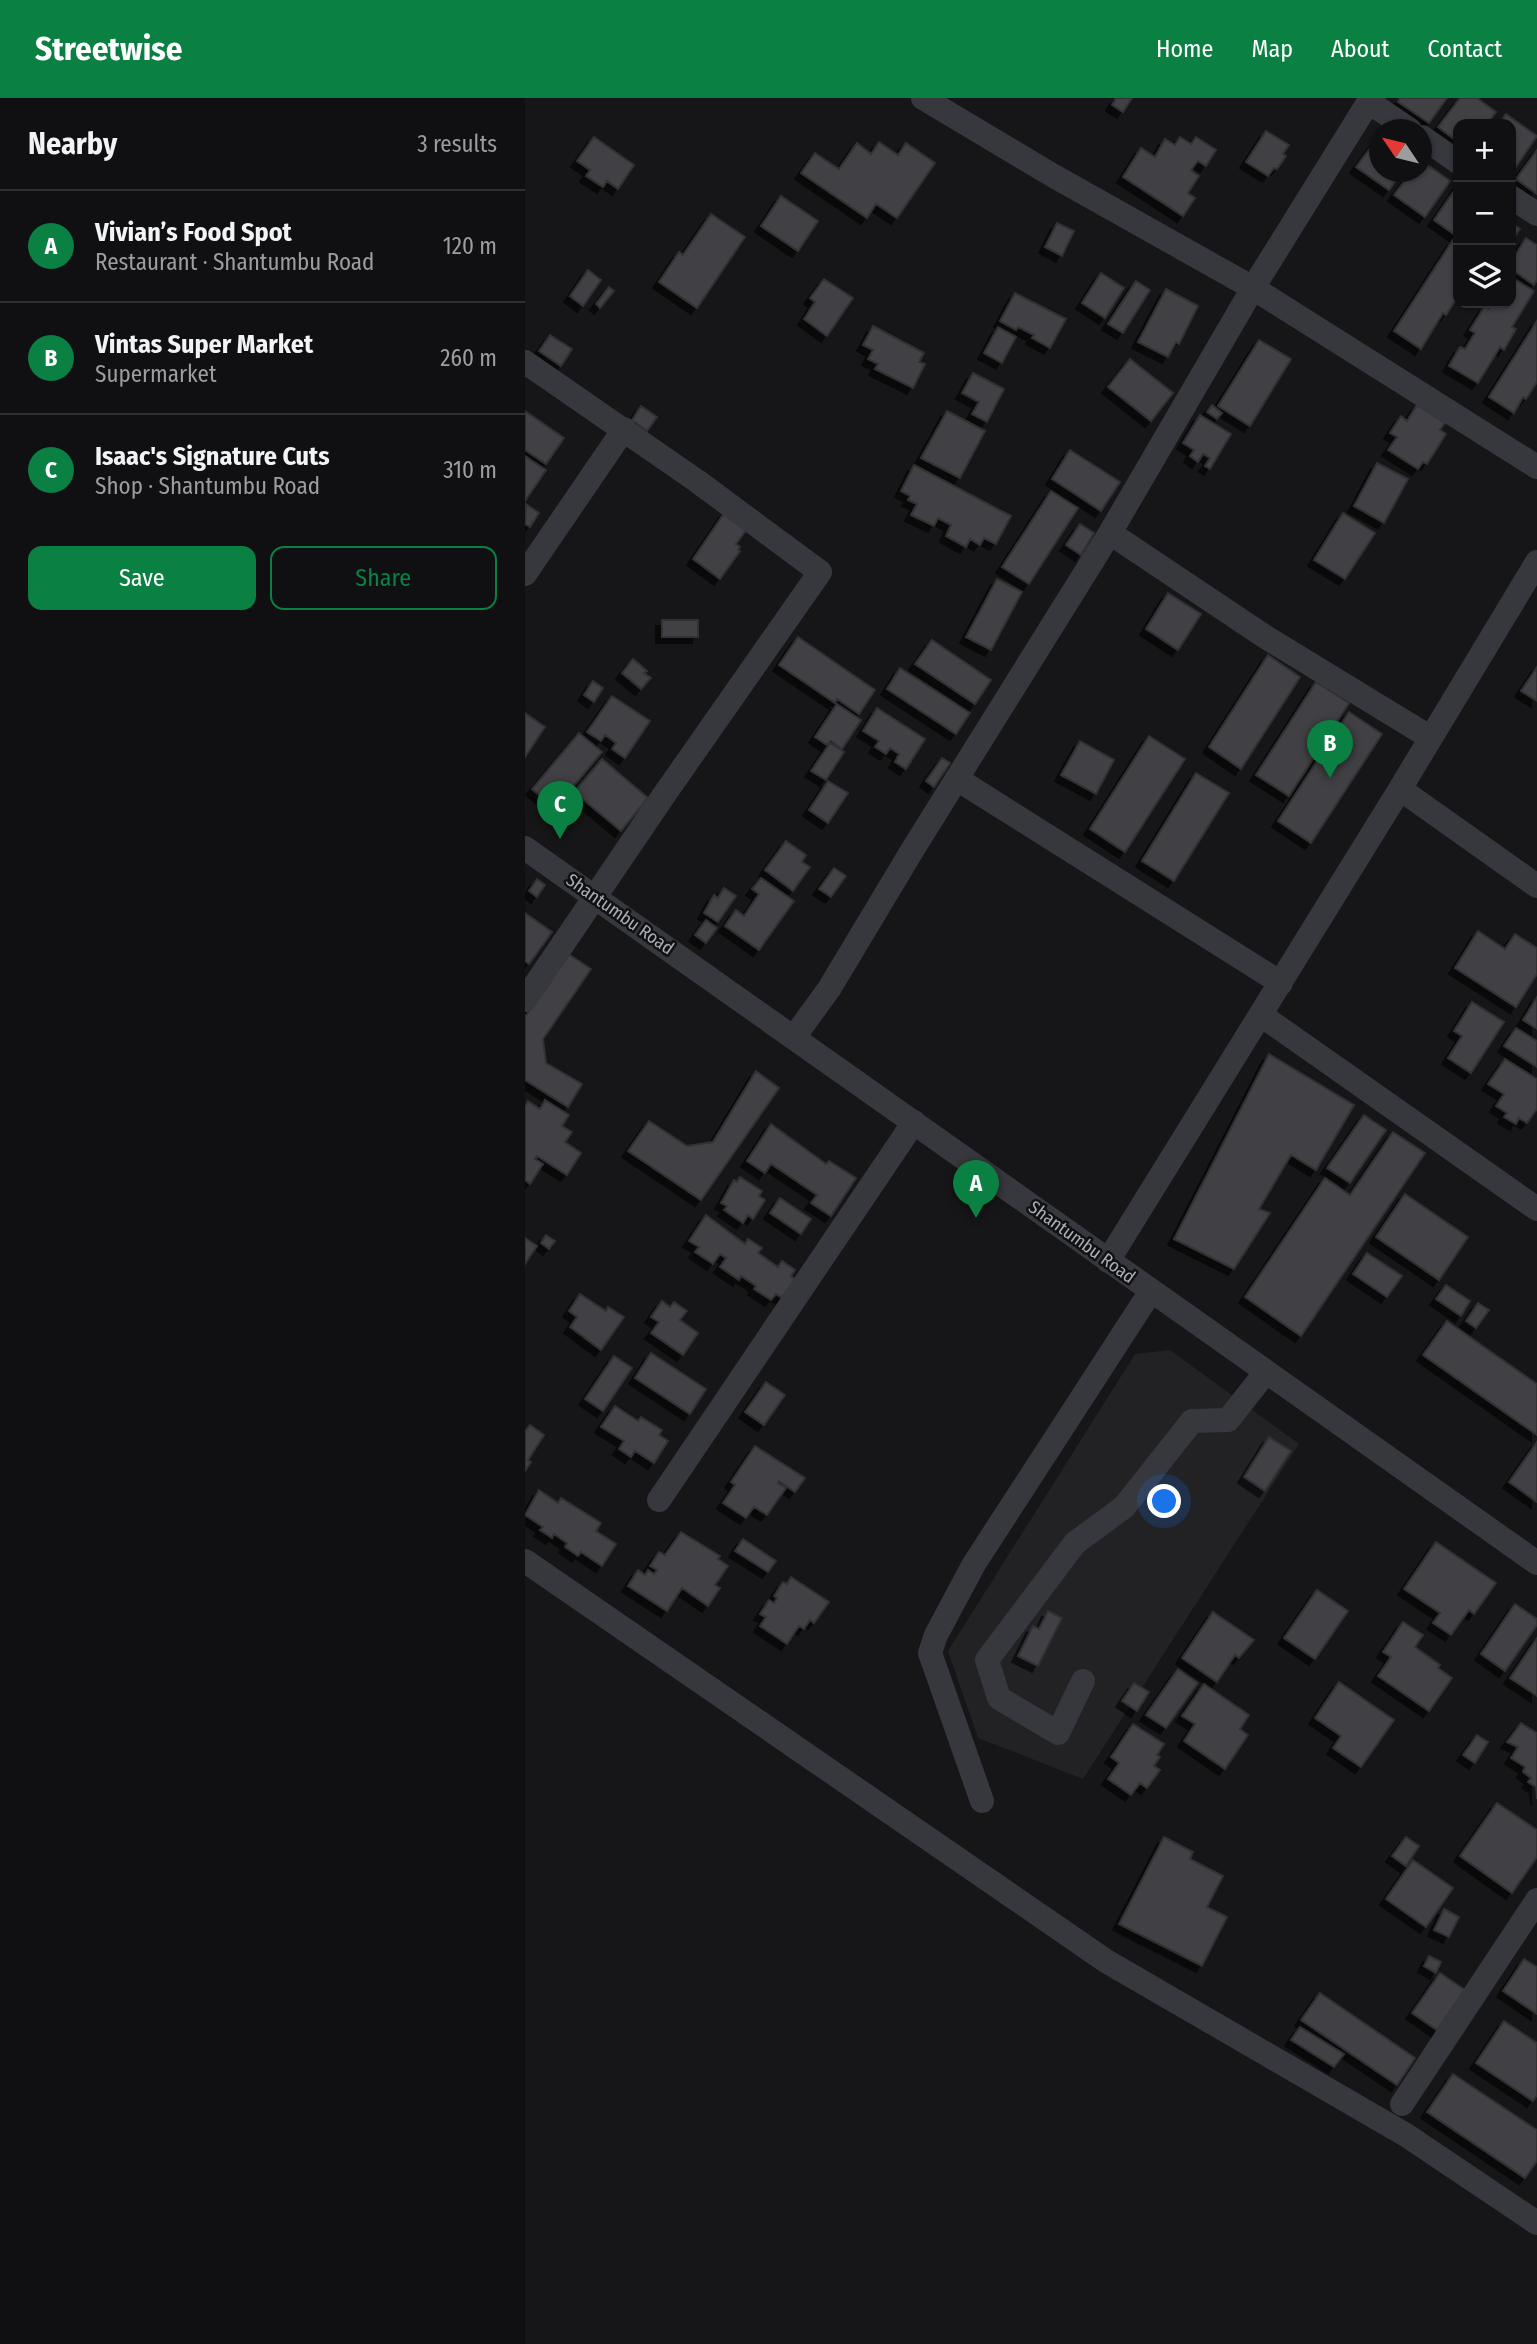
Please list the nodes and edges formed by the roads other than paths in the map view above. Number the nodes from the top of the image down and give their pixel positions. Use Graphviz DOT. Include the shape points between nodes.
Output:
graph roads {
  1 [pos="923,98"];
  2 [pos="1370,100"];
  3 [pos="1395,119"];
  4 [pos="1432,144"];
  5 [pos="1453,159"];
  6 [pos="1516,200"];
  7 [pos="1537,214"];
  8 [pos="1253,288"];
  9 [pos="525,362"];
  10 [pos="624,429"];
  11 [pos="1537,467"];
  12 [pos="1111,533"];
  13 [pos="1537,562"];
  14 [pos="525,574"];
  15 [pos="1431,738"];
  16 [pos="957,779"];
  17 [pos="1400,789"];
  18 [pos="525,848"];
  19 [pos="1537,886"];
  20 [pos="596,897"];
  21 [pos="1280,984"];
  22 [pos="525,1000"];
  23 [pos="1261,1015"];
  24 [pos="794,1037"];
  25 [pos="914,1122"];
  26 [pos="1537,1209"];
  27 [pos="1108,1261"];
  28 [pos="1151,1291"];
  29 [pos="1266,1372"];
  30 [pos="659,1500"];
  31 [pos="525,1561"];
  32 [pos="1537,1563"];
  33 [pos="1083,1681"];
  34 [pos="982,1801"];
  35 [pos="1537,1900"];
  36 [pos="1402,2104"];
  37 [pos="1537,2223"];
  1 -- 8 [label="street"];
  2 -- 3 [label="street"];
  2 -- 8 [label="street"];
  4 -- 5 [label="street"];
  6 -- 7 [label="street"];
  8 -- 11 [label="street"];
  8 -- 12 [label="street"];
  9 -- 10 [label="street"];
  10 -- 14 [label="street"];
  10 -- 20 [label="street" via="820,572"];
  12 -- 15 [label="street" via="1264,636"];
  12 -- 16 [label="street"];
  13 -- 15 [label="street"];
  15 -- 17 [label="street"];
  16 -- 21 [label="street"];
  16 -- 24 [label="street" via="829,989"];
  17 -- 19 [label="street"];
  17 -- 21 [label="street"];
  18 -- 20 [label="street, Shantumbu Road"];
  20 -- 22 [label="street"];
  20 -- 24 [label="street, Shantumbu Road"];
  21 -- 23 [label="street"];
  23 -- 26 [label="street"];
  23 -- 27 [label="street"];
  24 -- 25 [label="street, Shantumbu Road"];
  25 -- 27 [label="street, Shantumbu Road"];
  25 -- 30 [label="street"];
  27 -- 28 [label="street, Shantumbu Road"];
  28 -- 29 [label="street, Shantumbu Road"];
  28 -- 34 [label="street" via="974,1564 930,1653"];
  29 -- 32 [label="street, Shantumbu Road"];
  29 -- 33 [label="street" via="1228,1420 1192,1421 1124,1507 1075,1543 987,1660 999,1698 1058,1733"];
  31 -- 37 [label="street" via="1106,1961 1406,2135"];
  35 -- 36 [label="street"];
}
